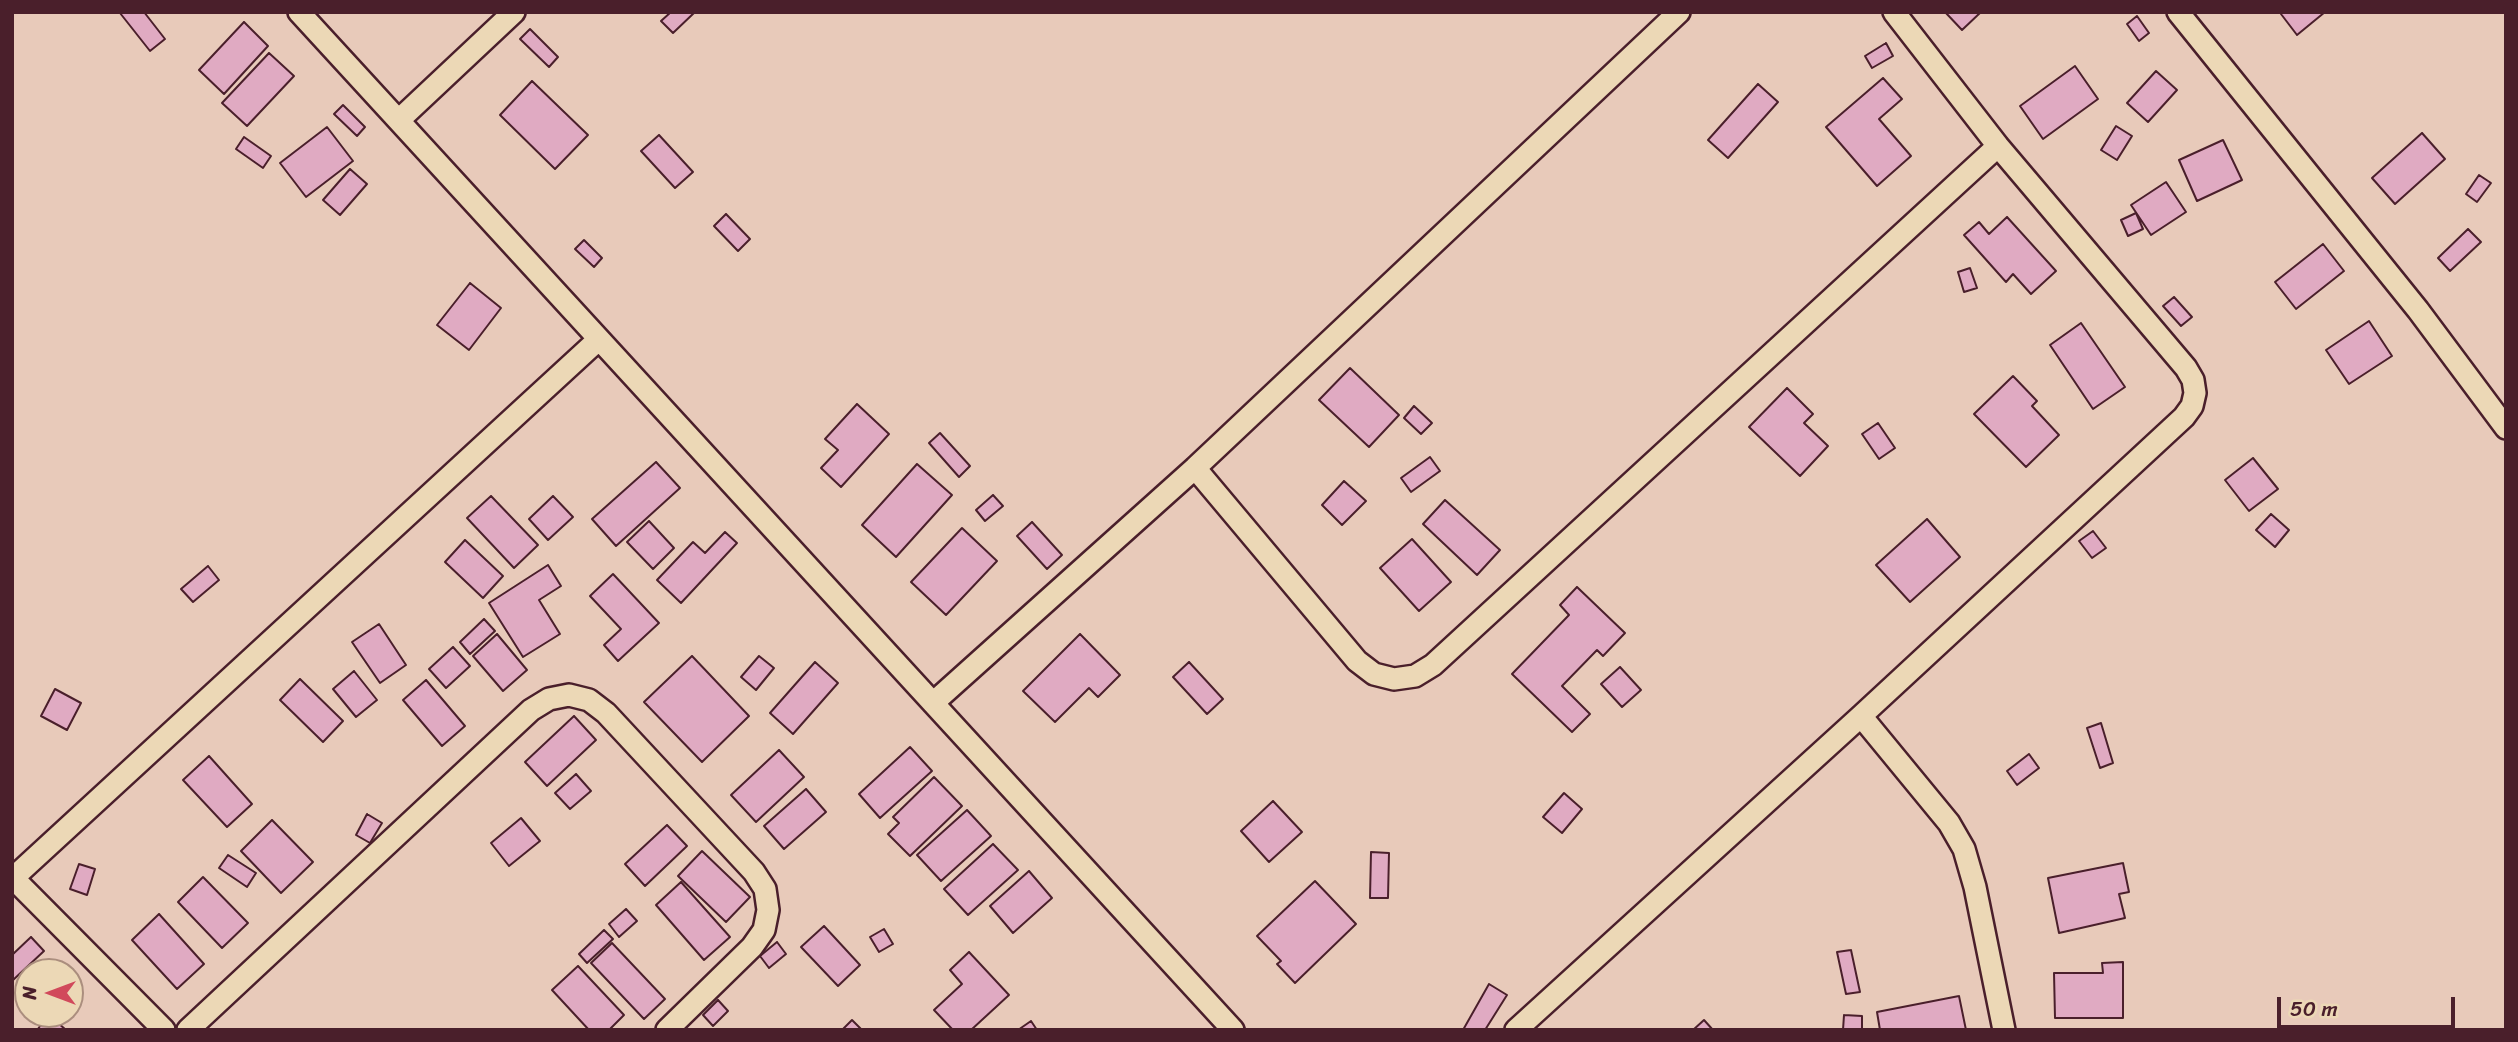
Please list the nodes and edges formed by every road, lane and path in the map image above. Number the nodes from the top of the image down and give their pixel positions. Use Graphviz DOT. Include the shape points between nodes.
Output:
graph roads {
  1 [pos="299,12"];
  2 [pos="514,12"];
  3 [pos="1679,12"];
  4 [pos="1894,12"];
  5 [pos="2178,12"];
  6 [pos="399,120"];
  7 [pos="1998,146"];
  8 [pos="598,340"];
  9 [pos="2506,428"];
  10 [pos="1195,468"];
  11 [pos="933,703"];
  12 [pos="1861,716"];
  13 [pos="13,879"];
  14 [pos="164,1030"];
  15 [pos="188,1030"];
  16 [pos="667,1030"];
  17 [pos="1233,1030"];
  18 [pos="1516,1030"];
  19 [pos="2004,1030"];
  1 -- 6 [label="street"];
  2 -- 6 [label="street"];
  3 -- 10 [label="street"];
  4 -- 7 [label="street"];
  5 -- 9 [label="street" via="2418,310"];
  6 -- 8 [label="street"];
  7 -- 10 [label="street" via="1433,665 1415,676 1384,677 1357,660"];
  7 -- 12 [label="street" via="2186,368 2193,380 2192,406"];
  8 -- 11 [label="street"];
  8 -- 13 [label="street"];
  10 -- 11 [label="street"];
  11 -- 17 [label="street"];
  12 -- 18 [label="street"];
  12 -- 19 [label="street" via="1950,823 1964,849"];
  13 -- 14 [label="street"];
  15 -- 16 [label="street" via="531,710 549,699 569,695 589,700 606,713 765,889 768,910 764,930"];
}
